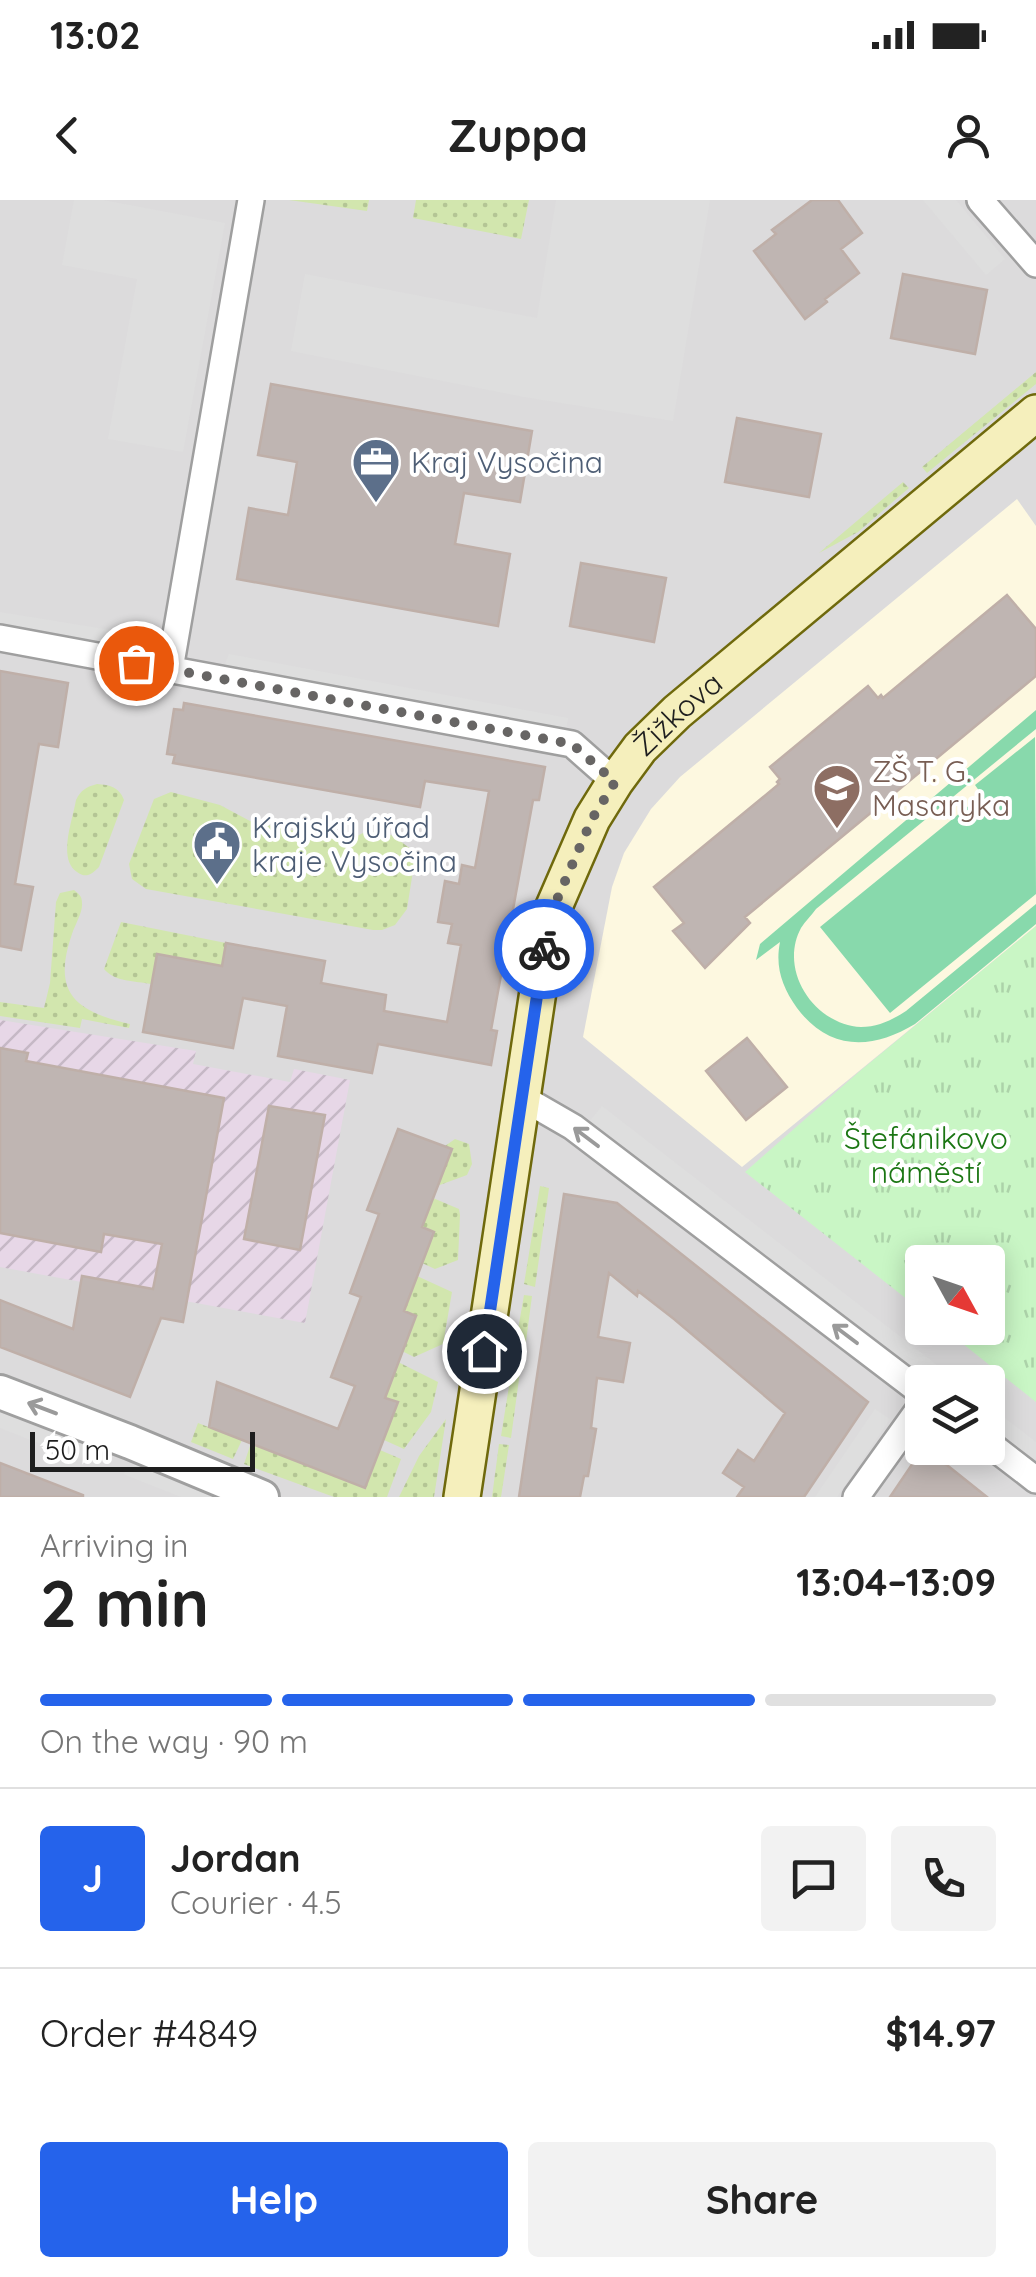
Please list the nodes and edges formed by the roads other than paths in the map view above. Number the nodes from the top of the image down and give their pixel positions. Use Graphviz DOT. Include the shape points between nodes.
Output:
graph roads {
  1 [pos="251,200"];
  2 [pos="980,200"];
  3 [pos="1036,264"];
  4 [pos="1036,414"];
  5 [pos="0,638"];
  6 [pos="170,669"];
  7 [pos="615,782"];
  8 [pos="521,1097"];
  9 [pos="905,1380"];
  10 [pos="0,1392"];
  11 [pos="905,1429"];
  12 [pos="1005,1456"];
  13 [pos="1036,1480"];
  14 [pos="262,1497"];
  15 [pos="462,1497"];
  16 [pos="856,1497"];
  1 -- 6 [label="street"];
  2 -- 3 [label="street"];
  4 -- 7 [label="main road, Žižkova" via="676,712"];
  5 -- 6 [label="street"];
  6 -- 7 [label="street" via="572,744"];
  7 -- 8 [label="main road, Žižkova" via="549,918"];
  9 -- 8 [label="street, one-way" via="572,1127"];
  8 -- 15 [label="main road, Žižkova"];
  14 -- 10 [label="street, one-way"];
  11 -- 16 [label="street"];
  12 -- 13 [label="street"];
}
